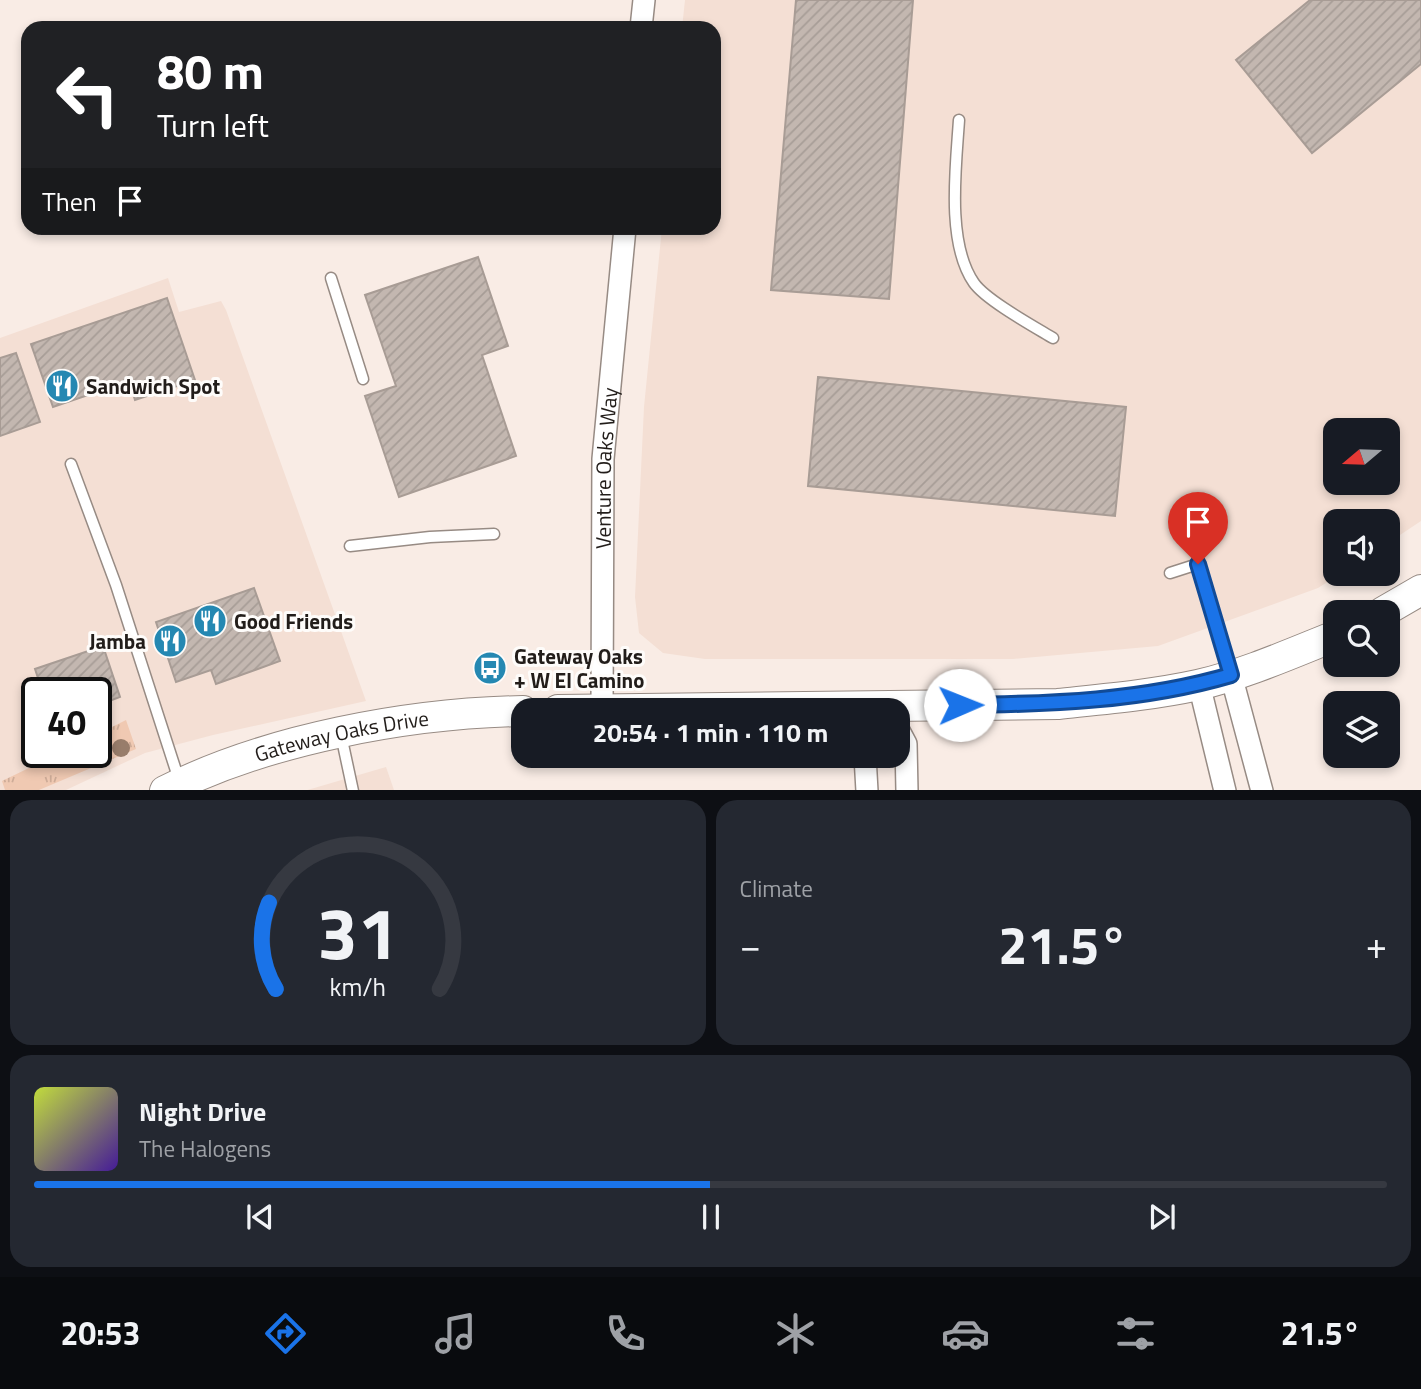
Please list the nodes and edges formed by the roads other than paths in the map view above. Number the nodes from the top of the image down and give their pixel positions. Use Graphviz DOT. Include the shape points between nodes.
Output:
graph roads {
  1 [pos="644,0"];
  2 [pos="642,21"];
  3 [pos="958,120"];
  4 [pos="624,235"];
  5 [pos="331,278"];
  6 [pos="1053,338"];
  7 [pos="363,379"];
  8 [pos="71,464"];
  9 [pos="494,534"];
  10 [pos="350,546"];
  11 [pos="1170,573"];
  12 [pos="1421,590"];
  13 [pos="1400,602"];
  14 [pos="1323,641"];
  15 [pos="1231,675"];
  16 [pos="1199,684"];
  17 [pos="602,698"];
  18 [pos="511,712"];
  19 [pos="910,713"];
  20 [pos="340,733"];
  21 [pos="866,768"];
  22 [pos="907,768"];
  23 [pos="173,787"];
  24 [pos="1254,789"];
  25 [pos="352,790"];
  26 [pos="867,790"];
  27 [pos="907,790"];
  28 [pos="1225,790"];
  1 -- 2 [label="street"];
  3 -- 6 [label="lane" via="954,208 959,244 974,284"];
  4 -- 17 [label="street, Venture Oaks Way" via="603,459"];
  5 -- 7 [label="lane"];
  8 -- 23 [label="lane" via="116,585"];
  9 -- 10 [label="lane"];
  11 -- 15 [label="lane" via="1198,564"];
  12 -- 13 [label="street"];
  14 -- 15 [label="street"];
  15 -- 16 [label="street"];
  15 -- 24 [label="street"];
  16 -- 19 [label="street" via="1058,704"];
  16 -- 28 [label="street"];
  18 -- 20 [label="street, Gateway Oaks Drive" via="431,717"];
  20 -- 23 [label="street, Gateway Oaks Drive" via="246,759"];
  20 -- 25 [label="lane"];
  21 -- 26 [label="street"];
  22 -- 27 [label="street"];
}
